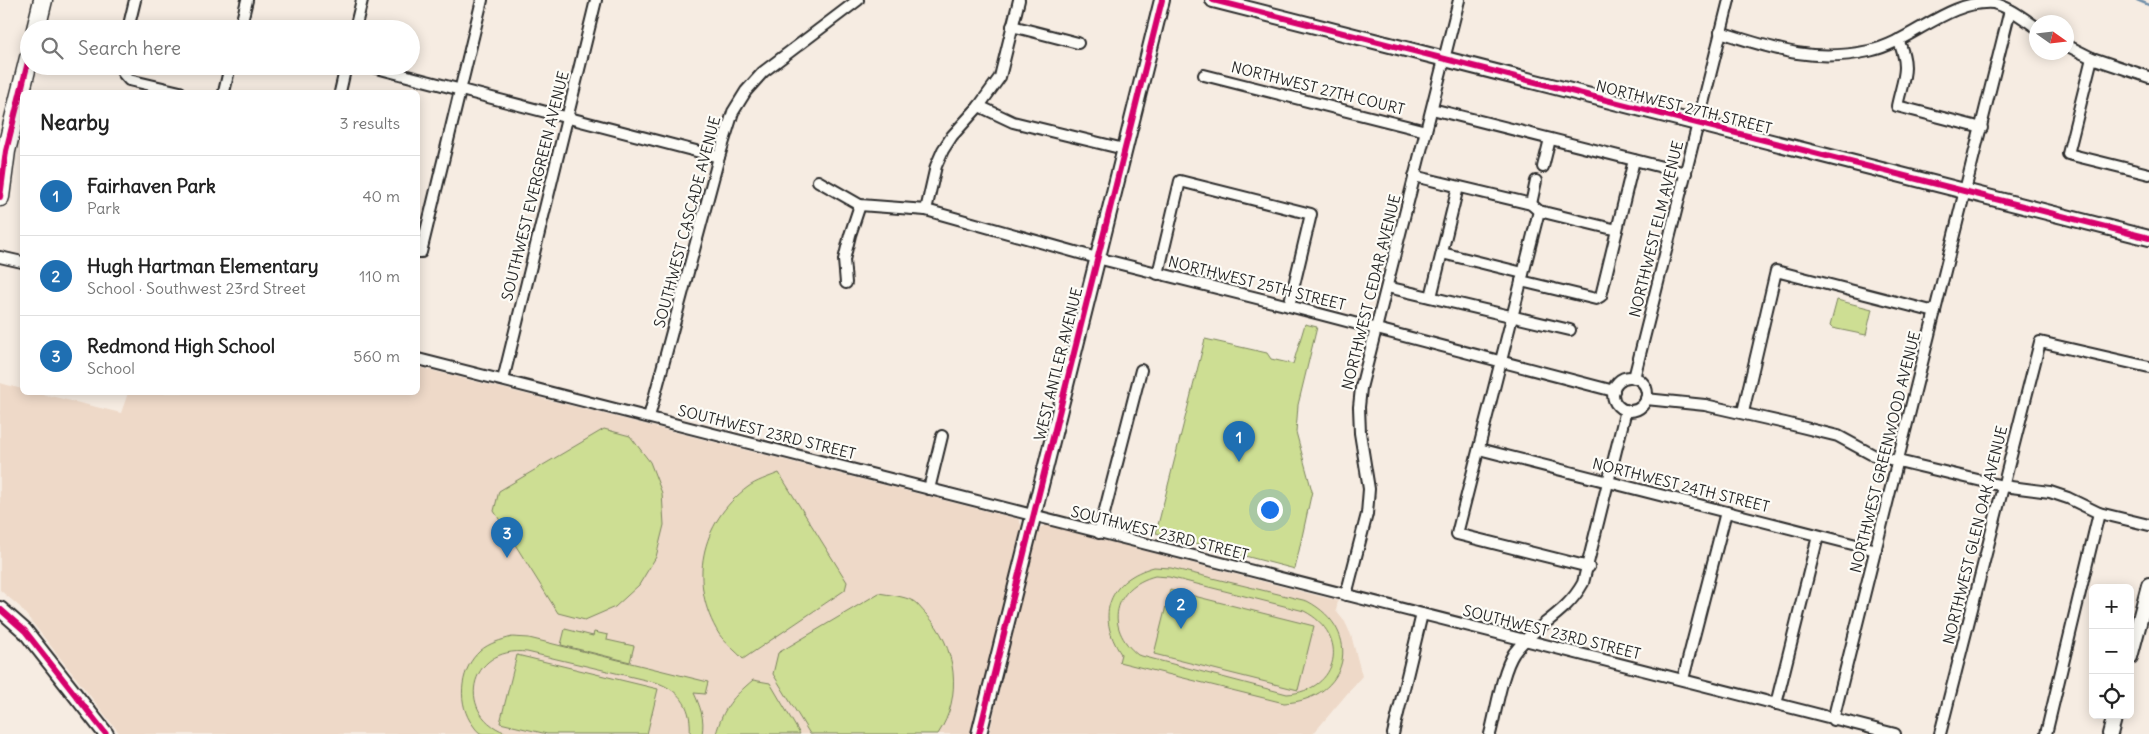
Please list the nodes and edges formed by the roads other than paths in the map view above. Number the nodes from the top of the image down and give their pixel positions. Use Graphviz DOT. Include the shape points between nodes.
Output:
graph roads {
  1 [pos="43,0"];
  2 [pos="135,0"];
  3 [pos="247,0"];
  4 [pos="362,0"];
  5 [pos="482,0"];
  6 [pos="596,0"];
  7 [pos="858,0"];
  8 [pos="1019,0"];
  9 [pos="1162,0"];
  10 [pos="1213,0"];
  11 [pos="1459,0"];
  12 [pos="1728,0"];
  13 [pos="2010,10"];
  14 [pos="38,20"];
  15 [pos="130,20"];
  16 [pos="242,20"];
  17 [pos="357,20"];
  18 [pos="2029,22"];
  19 [pos="1012,26"];
  20 [pos="1720,32"];
  21 [pos="1898,40"];
  22 [pos="1078,43"];
  23 [pos="2074,49"];
  24 [pos="2092,58"];
  25 [pos="1445,59"];
  26 [pos="25,75"];
  27 [pos="126,75"];
  28 [pos="228,75"];
  29 [pos="344,75"];
  30 [pos="403,75"];
  31 [pos="1204,75"];
  32 [pos="2149,78"];
  33 [pos="21,90"];
  34 [pos="172,90"];
  35 [pos="224,90"];
  36 [pos="340,90"];
  37 [pos="460,90"];
  38 [pos="20,93"];
  39 [pos="979,106"];
  40 [pos="1432,110"];
  41 [pos="567,118"];
  42 [pos="1698,123"];
  43 [pos="1982,128"];
  44 [pos="1426,131"];
  45 [pos="1550,139"];
  46 [pos="1124,150"];
  47 [pos="718,157"];
  48 [pos="3,158"];
  49 [pos="1634,160"];
  50 [pos="1543,167"];
  51 [pos="1686,173"];
  52 [pos="2149,174"];
  53 [pos="1414,176"];
  54 [pos="818,181"];
  55 [pos="1536,181"];
  56 [pos="1458,187"];
  57 [pos="1966,192"];
  58 [pos="0,197"];
  59 [pos="860,206"];
  60 [pos="1535,208"];
  61 [pos="926,210"];
  62 [pos="1617,230"];
  63 [pos="2149,238"];
  64 [pos="420,252"];
  65 [pos="1442,253"];
  66 [pos="0,257"];
  67 [pos="1097,258"];
  68 [pos="20,262"];
  69 [pos="1158,274"];
  70 [pos="1522,277"];
  71 [pos="846,284"];
  72 [pos="1387,287"];
  73 [pos="1431,297"];
  74 [pos="1289,306"];
  75 [pos="1935,312"];
  76 [pos="1513,316"];
  77 [pos="1376,328"];
  78 [pos="1570,330"];
  79 [pos="420,359"];
  80 [pos="1502,361"];
  81 [pos="2149,367"];
  82 [pos="1141,370"];
  83 [pos="1634,378"];
  84 [pos="503,380"];
  85 [pos="1614,391"];
  86 [pos="1646,399"];
  87 [pos="1626,410"];
  88 [pos="1743,412"];
  89 [pos="649,417"];
  90 [pos="942,436"];
  91 [pos="1479,449"];
  92 [pos="1898,462"];
  93 [pos="1610,482"];
  94 [pos="2003,486"];
  95 [pos="929,489"];
  96 [pos="1726,512"];
  97 [pos="2099,513"];
  98 [pos="1032,516"];
  99 [pos="2149,525"];
  100 [pos="1099,533"];
  101 [pos="1818,536"];
  102 [pos="1876,550"];
  103 [pos="1589,567"];
  104 [pos="2149,585"];
  105 [pos="1346,595"];
  106 [pos="0,609"];
  107 [pos="1422,614"];
  108 [pos="1525,641"];
  109 [pos="2134,643"];
  110 [pos="1683,680"];
  111 [pos="1776,704"];
  112 [pos="2114,719"];
  113 [pos="1833,720"];
  114 [pos="106,734"];
  115 [pos="980,734"];
  116 [pos="1393,734"];
  117 [pos="1490,734"];
  118 [pos="1895,734"];
  119 [pos="1940,734"];
  120 [pos="2046,734"];
  121 [pos="2110,734"];
  1 -- 14 [label="highway"];
  2 -- 15 [label="street"];
  3 -- 16 [label="street"];
  4 -- 17 [label="street"];
  5 -- 37 [label="street"];
  6 -- 41 [label="street, SOUTHWEST EVERGREEN AVENUE"];
  7 -- 47 [label="street, SOUTHWEST CASCADE AVENUE" via="763,72 746,91 733,112"];
  8 -- 19 [label="street"];
  9 -- 46 [label="street, WEST ANTLER AVENUE"];
  10 -- 25 [label="street, NORTHWEST 27TH STREET"];
  11 -- 25 [label="street, NORTHWEST CEDAR AVENUE"];
  12 -- 20 [label="street, NORTHWEST ELM AVENUE"];
  13 -- 18 [label="street"];
  13 -- 21 [label="street" via="1974,0 1956,4"];
  13 -- 43 [label="street, NORTHWEST GREENWOOD AVENUE"];
  19 -- 22 [label="street"];
  19 -- 39 [label="street" via="1000,76"];
  20 -- 21 [label="street" via="1785,52 1813,55 1840,56 1871,51"];
  20 -- 42 [label="street, NORTHWEST ELM AVENUE"];
  21 -- 43 [label="street" via="1905,55 1906,68 1897,106"];
  23 -- 24 [label="street"];
  24 -- 32 [label="street"];
  24 -- 52 [label="street" via="2068,154"];
  25 -- 40 [label="street, NORTHWEST CEDAR AVENUE"];
  25 -- 42 [label="street, NORTHWEST 27TH STREET"];
  26 -- 33 [label="highway"];
  27 -- 34 [label="street" via="129,80"];
  28 -- 35 [label="street"];
  29 -- 36 [label="street"];
  30 -- 37 [label="street"];
  31 -- 44 [label="street, NORTHWEST 27TH COURT"];
  37 -- 41 [label="street"];
  37 -- 64 [label="street"];
  38 -- 48 [label="highway"];
  39 -- 46 [label="street" via="1013,122"];
  39 -- 61 [label="street" via="943,150"];
  40 -- 44 [label="street, NORTHWEST CEDAR AVENUE"];
  40 -- 45 [label="street"];
  41 -- 47 [label="street"];
  41 -- 84 [label="street, SOUTHWEST EVERGREEN AVENUE"];
  42 -- 51 [label="street, NORTHWEST ELM AVENUE"];
  42 -- 57 [label="street, NORTHWEST 27TH STREET"];
  43 -- 57 [label="street, NORTHWEST GREENWOOD AVENUE"];
  44 -- 53 [label="street, NORTHWEST CEDAR AVENUE"];
  45 -- 49 [label="street"];
  45 -- 50 [label="street"];
  46 -- 67 [label="street, WEST ANTLER AVENUE"];
  47 -- 89 [label="street, SOUTHWEST CASCADE AVENUE"];
  48 -- 58 [label="highway"];
  49 -- 51 [label="street"];
  49 -- 62 [label="street"];
  51 -- 83 [label="street, NORTHWEST ELM AVENUE"];
  53 -- 56 [label="street"];
  53 -- 72 [label="street, NORTHWEST CEDAR AVENUE"];
  54 -- 59 [label="street"];
  55 -- 60 [label="street"];
  56 -- 60 [label="street"];
  56 -- 65 [label="street"];
  57 -- 63 [label="street, NORTHWEST 27TH STREET"];
  57 -- 75 [label="street, NORTHWEST GREENWOOD AVENUE"];
  59 -- 61 [label="street, NORTHWEST 25TH STREET"];
  59 -- 71 [label="street" via="844,260"];
  60 -- 62 [label="street"];
  60 -- 70 [label="street"];
  61 -- 67 [label="street, NORTHWEST 25TH STREET"];
  62 -- 70 [label="street" via="1600,296 1596,299"];
  65 -- 70 [label="street"];
  65 -- 73 [label="street"];
  66 -- 68 [label="street"];
  67 -- 69 [label="street, NORTHWEST 25TH STREET"];
  67 -- 98 [label="street, WEST ANTLER AVENUE"];
  69 -- 74 [label="street, NORTHWEST 25TH STREET"];
  69 -- 74 [label="street" via="1180,181 1311,214"];
  70 -- 76 [label="street"];
  72 -- 73 [label="street"];
  72 -- 77 [label="street, NORTHWEST CEDAR AVENUE"];
  73 -- 76 [label="street"];
  74 -- 77 [label="street, NORTHWEST 25TH STREET"];
  75 -- 88 [label="street" via="1776,271"];
  75 -- 92 [label="street, NORTHWEST GREENWOOD AVENUE"];
  76 -- 78 [label="street"];
  76 -- 80 [label="street"];
  77 -- 80 [label="street, NORTHWEST 25TH STREET"];
  77 -- 105 [label="street, NORTHWEST CEDAR AVENUE" via="1359,407 1368,489 1367,514"];
  79 -- 84 [label="street, SOUTHWEST 23RD STREET"];
  80 -- 85 [label="street, NORTHWEST 25TH STREET"];
  80 -- 91 [label="street"];
  81 -- 94 [label="street, NORTHWEST GLEN OAK AVENUE" via="2040,342"];
  82 -- 100 [label="street"];
  83 -- 85 [label="street" via="1619,382"];
  83 -- 86 [label="street" via="1643,384"];
  84 -- 89 [label="street, SOUTHWEST 23RD STREET"];
  85 -- 87 [label="street" via="1617,405"];
  86 -- 87 [label="street" via="1636,410"];
  86 -- 88 [label="street"];
  87 -- 93 [label="street"];
  88 -- 92 [label="street" via="1838,436 1864,451"];
  89 -- 95 [label="street, SOUTHWEST 23RD STREET"];
  90 -- 95 [label="street"];
  91 -- 93 [label="street, NORTHWEST 24TH STREET"];
  91 -- 103 [label="street" via="1457,534"];
  92 -- 94 [label="street"];
  92 -- 102 [label="street, NORTHWEST GREENWOOD AVENUE"];
  93 -- 96 [label="street, NORTHWEST 24TH STREET"];
  93 -- 103 [label="street"];
  94 -- 97 [label="street" via="2050,492"];
  94 -- 119 [label="street, NORTHWEST GLEN OAK AVENUE"];
  95 -- 98 [label="street, SOUTHWEST 23RD STREET"];
  96 -- 101 [label="street, NORTHWEST 24TH STREET"];
  96 -- 110 [label="street"];
  97 -- 99 [label="street"];
  97 -- 120 [label="street"];
  98 -- 100 [label="street, SOUTHWEST 23RD STREET"];
  98 -- 115 [label="street, WEST ANTLER AVENUE"];
  100 -- 105 [label="street, SOUTHWEST 23RD STREET"];
  101 -- 102 [label="street, NORTHWEST 24TH STREET"];
  101 -- 111 [label="street"];
  102 -- 113 [label="street, NORTHWEST GREENWOOD AVENUE"];
  103 -- 108 [label="street" via="1576,596"];
  104 -- 109 [label="street"];
  105 -- 107 [label="street, SOUTHWEST 23RD STREET"];
  106 -- 114 [label="street" via="25,632"];
  107 -- 108 [label="street, SOUTHWEST 23RD STREET"];
  107 -- 116 [label="street"];
  108 -- 110 [label="street, SOUTHWEST 23RD STREET"];
  108 -- 117 [label="street" via="1507,668"];
  110 -- 111 [label="street, SOUTHWEST 23RD STREET"];
  111 -- 113 [label="street, SOUTHWEST 23RD STREET"];
  112 -- 121 [label="street"];
  113 -- 118 [label="street, SOUTHWEST 23RD STREET"];
}
